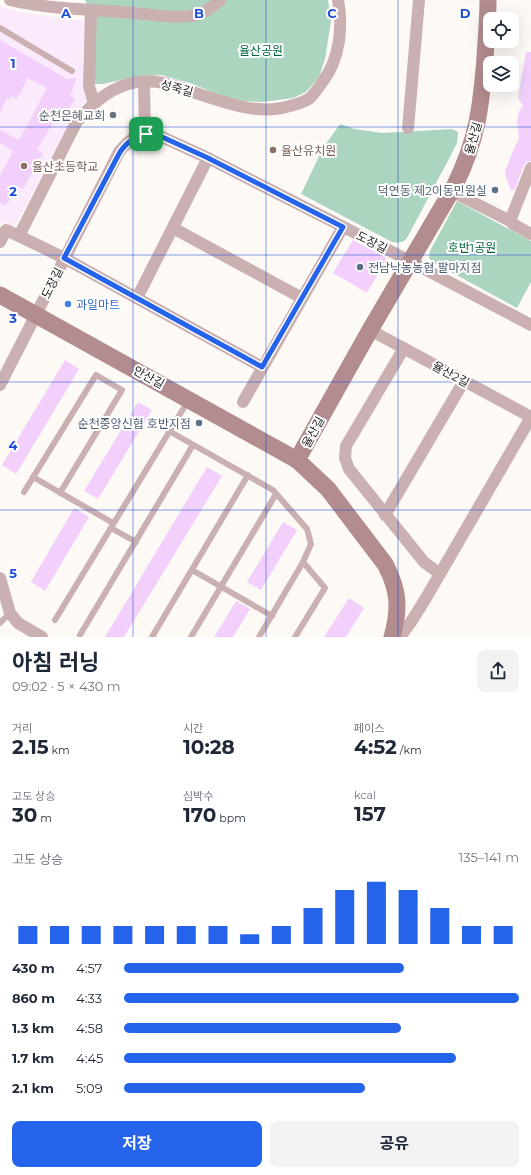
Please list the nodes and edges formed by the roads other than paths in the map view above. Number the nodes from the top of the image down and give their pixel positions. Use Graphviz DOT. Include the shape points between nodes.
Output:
graph roads {
  1 [pos="10,0"];
  2 [pos="220,0"];
  3 [pos="338,0"];
  4 [pos="419,0"];
  5 [pos="488,0"];
  6 [pos="122,6"];
  7 [pos="91,10"];
  8 [pos="0,28"];
  9 [pos="72,71"];
  10 [pos="144,82"];
  11 [pos="94,103"];
  12 [pos="408,128"];
  13 [pos="146,134"];
  14 [pos="208,158"];
  15 [pos="531,168"];
  16 [pos="451,191"];
  17 [pos="510,221"];
  18 [pos="343,227"];
  19 [pos="173,228"];
  20 [pos="531,234"];
  21 [pos="19,236"];
  22 [pos="0,242"];
  23 [pos="64,258"];
  24 [pos="410,261"];
  25 [pos="0,295"];
  26 [pos="136,298"];
  27 [pos="302,298"];
  28 [pos="36,315"];
  29 [pos="531,325"];
  30 [pos="370,330"];
  31 [pos="404,348"];
  32 [pos="262,367"];
  33 [pos="464,381"];
  34 [pos="0,385"];
  35 [pos="189,399"];
  36 [pos="243,402"];
  37 [pos="531,417"];
  38 [pos="169,431"];
  39 [pos="194,445"];
  40 [pos="298,460"];
  41 [pos="248,475"];
  42 [pos="33,477"];
  43 [pos="24,492"];
  44 [pos="60,493"];
  45 [pos="276,494"];
  46 [pos="385,515"];
  47 [pos="112,526"];
  48 [pos="136,542"];
  49 [pos="303,562"];
  50 [pos="192,570"];
  51 [pos="440,574"];
  52 [pos="0,578"];
  53 [pos="221,587"];
  54 [pos="10,613"];
  55 [pos="272,616"];
  56 [pos="55,620"];
  57 [pos="0,623"];
  58 [pos="80,635"];
  59 [pos="42,637"];
  60 [pos="152,637"];
  61 [pos="191,637"];
  62 [pos="260,637"];
  63 [pos="295,637"];
  64 [pos="392,637"];
  65 [pos="400,637"];
  1 -- 7 [label="street" via="49,8"];
  2 -- 6 [label="street" via="209,9 193,16 154,16"];
  3 -- 10 [label="street, 성죽길" via="342,20 332,68 315,92 296,104 272,110 249,108 172,84"];
  4 -- 12 [label="street"];
  5 -- 16 [label="street, 율산길" via="479,115 469,153"];
  6 -- 7 [label="street"];
  7 -- 11 [label="street" via="89,86"];
  8 -- 9 [label="lane"];
  10 -- 11 [label="street, 성죽길" via="124,86"];
  10 -- 13 [label="street"];
  11 -- 21 [label="street, 성죽길" via="76,123"];
  13 -- 14 [label="street, 도장길" via="160,136"];
  13 -- 23 [label="street, 도장길" via="126,143 120,152"];
  14 -- 18 [label="street, 도장길"];
  14 -- 19 [label="street"];
  15 -- 17 [label="street"];
  16 -- 17 [label="street"];
  16 -- 24 [label="street, 율산길"];
  17 -- 20 [label="street"];
  18 -- 24 [label="street, 도장길"];
  18 -- 27 [label="street"];
  19 -- 26 [label="street"];
  19 -- 27 [label="street"];
  21 -- 22 [label="street" via="6,230"];
  21 -- 23 [label="street"];
  23 -- 26 [label="street"];
  23 -- 28 [label="street, 도장길"];
  24 -- 29 [label="street"];
  24 -- 30 [label="street, 율산길"];
  25 -- 28 [label="street, 안산길"];
  26 -- 32 [label="street"];
  27 -- 32 [label="street"];
  28 -- 34 [label="street, 도장길"];
  28 -- 35 [label="street, 안산길"];
  30 -- 31 [label="street, 율산2길"];
  30 -- 40 [label="street, 율산길"];
  31 -- 33 [label="street, 율산2길"];
  31 -- 46 [label="street" via="346,446 345,458 349,469"];
  32 -- 36 [label="street"];
  33 -- 37 [label="street, 율산2길"];
  33 -- 46 [label="street"];
  35 -- 38 [label="lane"];
  35 -- 40 [label="street, 안산길"];
  37 -- 51 [label="street"];
  38 -- 39 [label="lane"];
  38 -- 47 [label="lane"];
  39 -- 41 [label="lane"];
  39 -- 48 [label="lane"];
  40 -- 64 [label="street, 율산길" via="328,489 391,576 397,605"];
  41 -- 45 [label="lane"];
  41 -- 50 [label="lane"];
  42 -- 43 [label="lane"];
  42 -- 44 [label="lane"];
  42 -- 44 [label="lane" via="96,375 122,390"];
  44 -- 47 [label="lane"];
  45 -- 49 [label="lane" via="307,529 312,544"];
  45 -- 53 [label="lane"];
  46 -- 51 [label="street" via="424,562"];
  47 -- 48 [label="lane"];
  47 -- 56 [label="lane"];
  48 -- 58 [label="lane"];
  49 -- 55 [label="lane"];
  49 -- 63 [label="lane" via="325,588"];
  50 -- 53 [label="lane"];
  50 -- 60 [label="lane"];
  51 -- 65 [label="street"];
  52 -- 54 [label="street"];
  53 -- 55 [label="lane"];
  53 -- 61 [label="lane"];
  54 -- 57 [label="lane"];
  54 -- 59 [label="street" via="18,623"];
  55 -- 62 [label="lane"];
}
